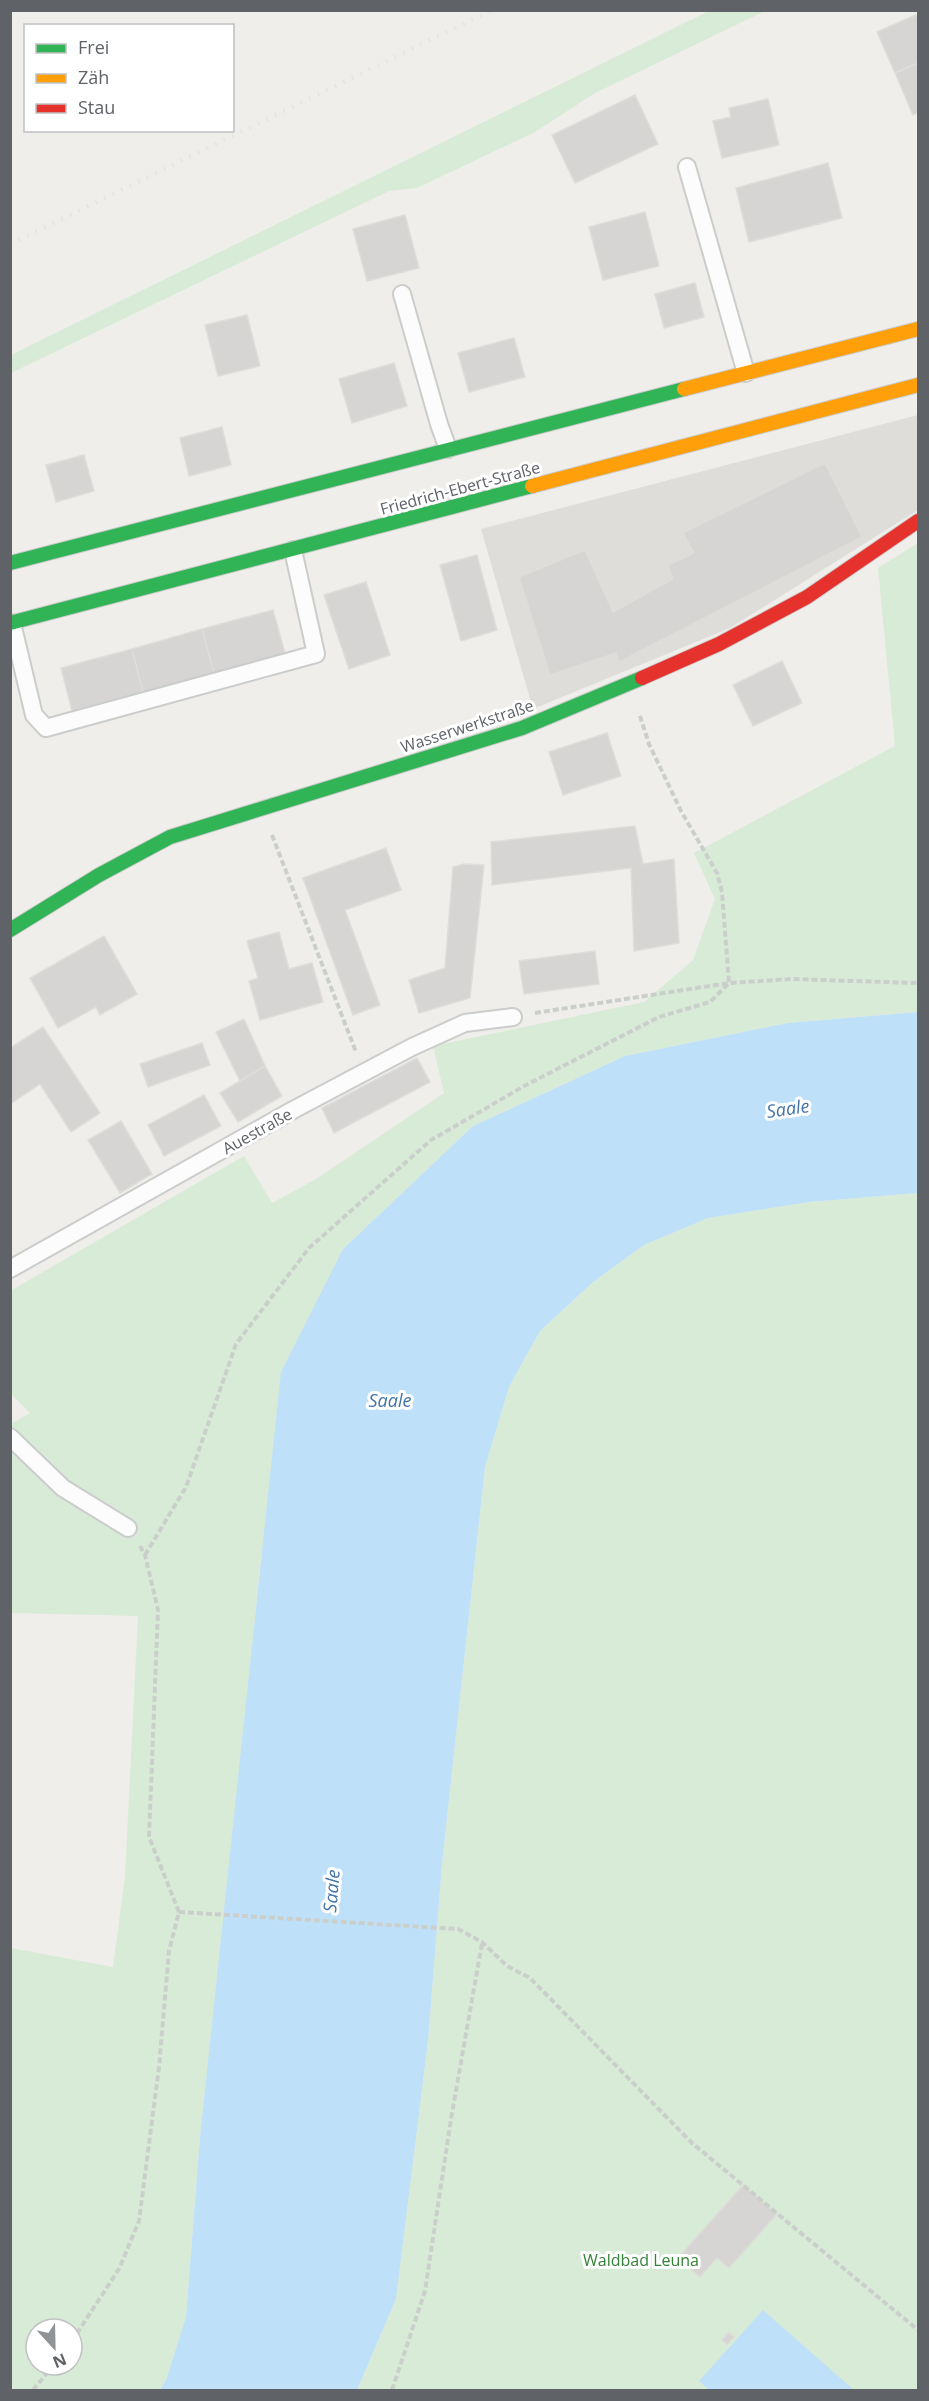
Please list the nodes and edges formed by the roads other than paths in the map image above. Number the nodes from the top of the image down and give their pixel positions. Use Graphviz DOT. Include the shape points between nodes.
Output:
graph roads {
  1 [pos="687,167"];
  2 [pos="402,294"];
  3 [pos="918,329"];
  4 [pos="746,373"];
  5 [pos="918,385"];
  6 [pos="448,449"];
  7 [pos="918,521"];
  8 [pos="293,550"];
  9 [pos="10,563"];
  10 [pos="11,623"];
  11 [pos="10,930"];
  12 [pos="513,1017"];
  13 [pos="10,1269"];
  14 [pos="10,1437"];
  15 [pos="128,1528"];
  1 -- 4 [label="lane"];
  2 -- 6 [label="lane"];
  3 -- 4 [label="street"];
  4 -- 6 [label="street"];
  5 -- 8 [label="street, Friedrich-Ebert-Straße"];
  6 -- 9 [label="street"];
  7 -- 11 [label="street, Wasserwerkstraße" via="807,597 630,684 522,728 170,837"];
  8 -- 10 [label="street, Friedrich-Ebert-Straße"];
  8 -- 10 [label="lane" via="316,654 45,728 34,715"];
  12 -- 13 [label="lane, Auestraße" via="465,1023 412,1047"];
  14 -- 15 [label="lane" via="63,1488"];
}
